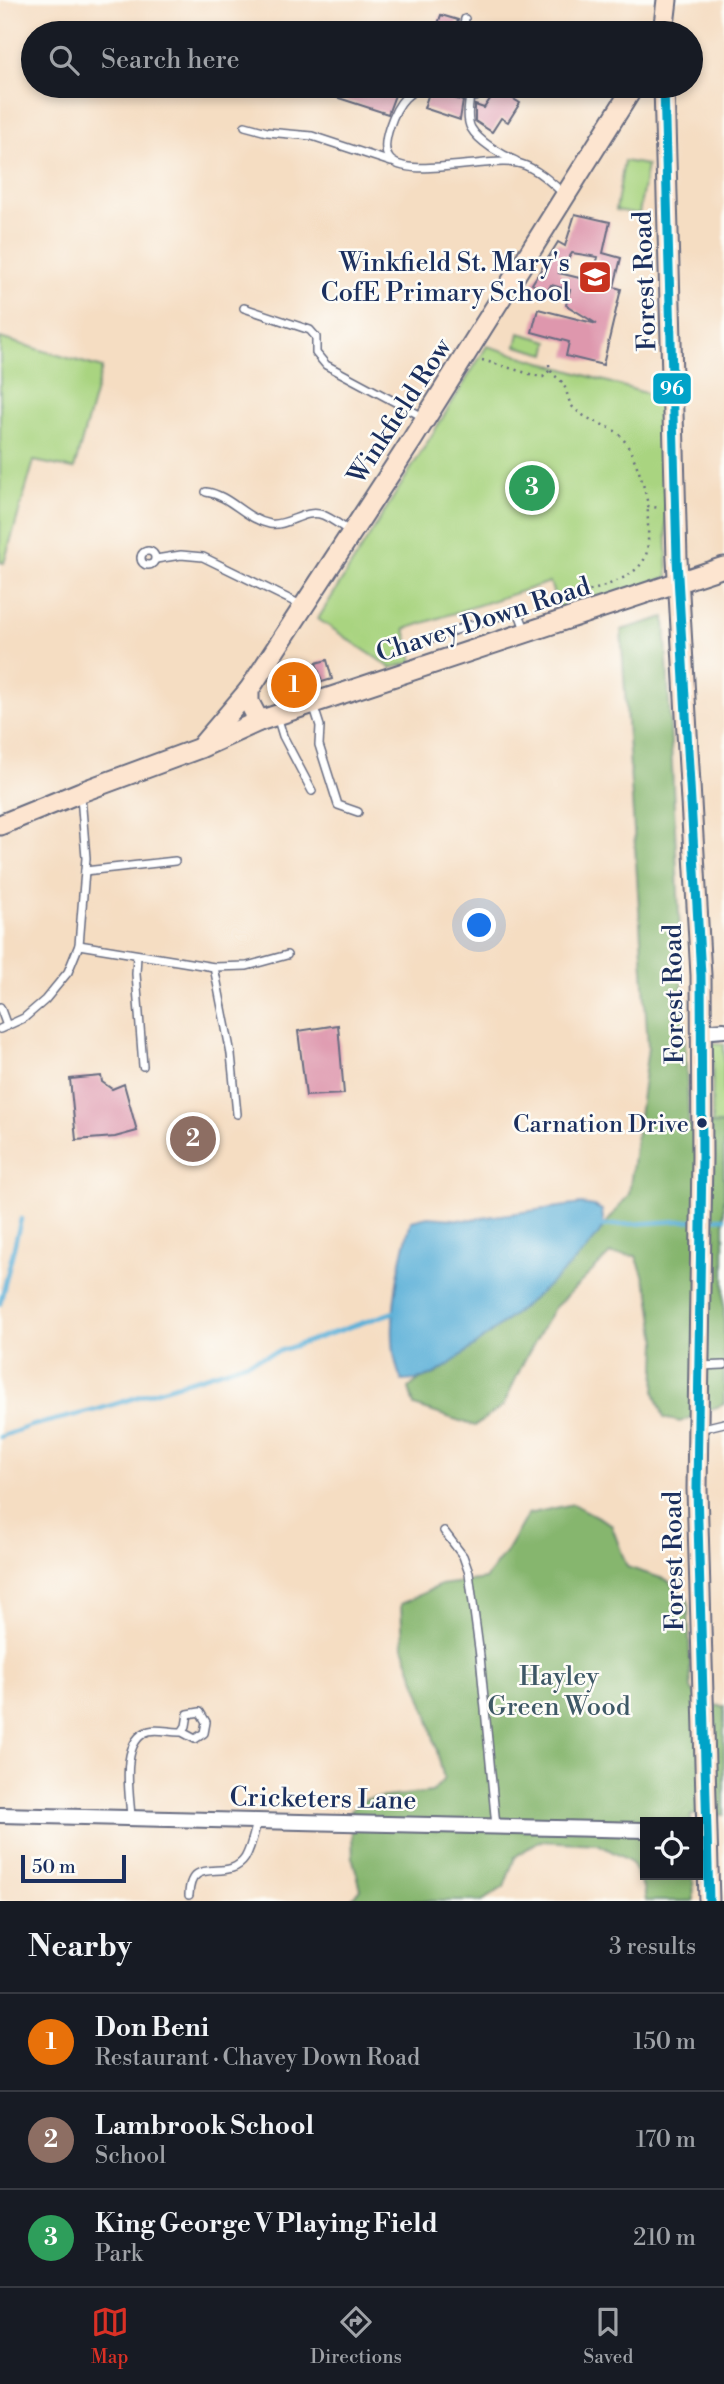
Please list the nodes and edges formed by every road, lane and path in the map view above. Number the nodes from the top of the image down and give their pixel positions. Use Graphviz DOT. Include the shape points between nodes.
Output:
graph roads {
  1 [pos="667,0"];
  2 [pos="664,21"];
  3 [pos="406,98"];
  4 [pos="473,98"];
  5 [pos="627,98"];
  6 [pos="664,98"];
  7 [pos="245,126"];
  8 [pos="395,163"];
  9 [pos="520,163"];
  10 [pos="566,196"];
  11 [pos="244,308"];
  12 [pos="466,356"];
  13 [pos="549,364"];
  14 [pos="550,370"];
  15 [pos="426,418"];
  16 [pos="206,492"];
  17 [pos="648,506"];
  18 [pos="676,512"];
  19 [pos="352,533"];
  20 [pos="156,559"];
  21 [pos="724,567"];
  22 [pos="678,582"];
  23 [pos="556,601"];
  24 [pos="304,606"];
  25 [pos="526,633"];
  26 [pos="419,642"];
  27 [pos="248,690"];
  28 [pos="313,704"];
  29 [pos="268,718"];
  30 [pos="200,748"];
  31 [pos="313,791"];
  32 [pos="80,792"];
  33 [pos="358,812"];
  34 [pos="1,821"];
  35 [pos="175,861"];
  36 [pos="85,871"];
  37 [pos="79,945"];
  38 [pos="137,955"];
  39 [pos="287,955"];
  40 [pos="214,967"];
  41 [pos="0,1007"];
  42 [pos="4,1027"];
  43 [pos="724,1030"];
  44 [pos="700,1032"];
  45 [pos="144,1066"];
  46 [pos="237,1114"];
  47 [pos="724,1365"];
  48 [pos="699,1366"];
  49 [pos="724,1423"];
  50 [pos="698,1430"];
  51 [pos="444,1531"];
  52 [pos="182,1732"];
  53 [pos="0,1815"];
  54 [pos="702,1817"];
  55 [pos="132,1818"];
  56 [pos="257,1821"];
  57 [pos="496,1827"];
  58 [pos="640,1830"];
  59 [pos="703,1842"];
  60 [pos="189,1895"];
  61 [pos="709,1901"];
  1 -- 2 [label="main road"];
  3 -- 8 [label="lane" via="385,145"];
  4 -- 9 [label="lane" via="471,128 497,152"];
  5 -- 10 [label="main road, Winkfield Row"];
  6 -- 18 [label="main road, Forest Road"];
  7 -- 8 [label="lane" via="312,136"];
  8 -- 9 [label="lane" via="433,168"];
  9 -- 10 [label="lane"];
  10 -- 12 [label="main road, Winkfield Row"];
  11 -- 15 [label="lane" via="310,330 316,337 316,353 326,365"];
  12 -- 14 [label="path" via="537,376"];
  12 -- 15 [label="main road, Winkfield Row"];
  13 -- 14 [label="path"];
  14 -- 17 [label="path" via="563,383 570,405 624,440 646,489"];
  15 -- 19 [label="main road, Winkfield Row"];
  16 -- 19 [label="lane" via="218,493 256,519 272,524 321,514"];
  17 -- 18 [label="path"];
  17 -- 23 [label="path" via="646,554 635,571"];
  18 -- 22 [label="main road, Forest Road"];
  19 -- 24 [label="main road, Winkfield Row"];
  20 -- 24 [label="lane" via="203,557"];
  21 -- 22 [label="main road, Chavey Down Road"];
  22 -- 25 [label="main road, Chavey Down Road"];
  22 -- 44 [label="main road, Forest Road" via="701,975"];
  24 -- 27 [label="main road, Winkfield Row"];
  25 -- 26 [label="lane" via="520,616 509,613"];
  25 -- 28 [label="main road, Chavey Down Road"];
  27 -- 29 [label="main road" via="249,702"];
  27 -- 30 [label="main road, Winkfield Row"];
  28 -- 29 [label="main road, Chavey Down Road"];
  28 -- 33 [label="lane" via="320,726 319,745 338,805"];
  29 -- 30 [label="main road"];
  29 -- 31 [label="lane"];
  30 -- 32 [label="main road"];
  32 -- 34 [label="main road"];
  32 -- 36 [label="lane"];
  35 -- 36 [label="lane"];
  36 -- 37 [label="lane"];
  37 -- 38 [label="lane"];
  37 -- 42 [label="lane" via="68,972 45,1000"];
  38 -- 40 [label="lane"];
  38 -- 45 [label="lane"];
  39 -- 40 [label="lane" via="247,966"];
  40 -- 46 [label="lane"];
  41 -- 42 [label="lane"];
  43 -- 44 [label="street"];
  44 -- 48 [label="main road, Forest Road"];
  47 -- 48 [label="lane"];
  48 -- 50 [label="main road, Forest Road"];
  49 -- 50 [label="lane"];
  50 -- 54 [label="main road, Forest Road"];
  51 -- 57 [label="lane" via="463,1556 469,1573"];
  52 -- 55 [label="lane" via="152,1730 134,1744 128,1766"];
  53 -- 55 [label="street, Cricketers Lane"];
  55 -- 56 [label="street, Cricketers Lane"];
  56 -- 57 [label="street, Cricketers Lane"];
  56 -- 60 [label="lane" via="244,1859 234,1868 202,1871 192,1877"];
  57 -- 58 [label="street, Cricketers Lane"];
  59 -- 61 [label="main road, Forest Road"];
}
